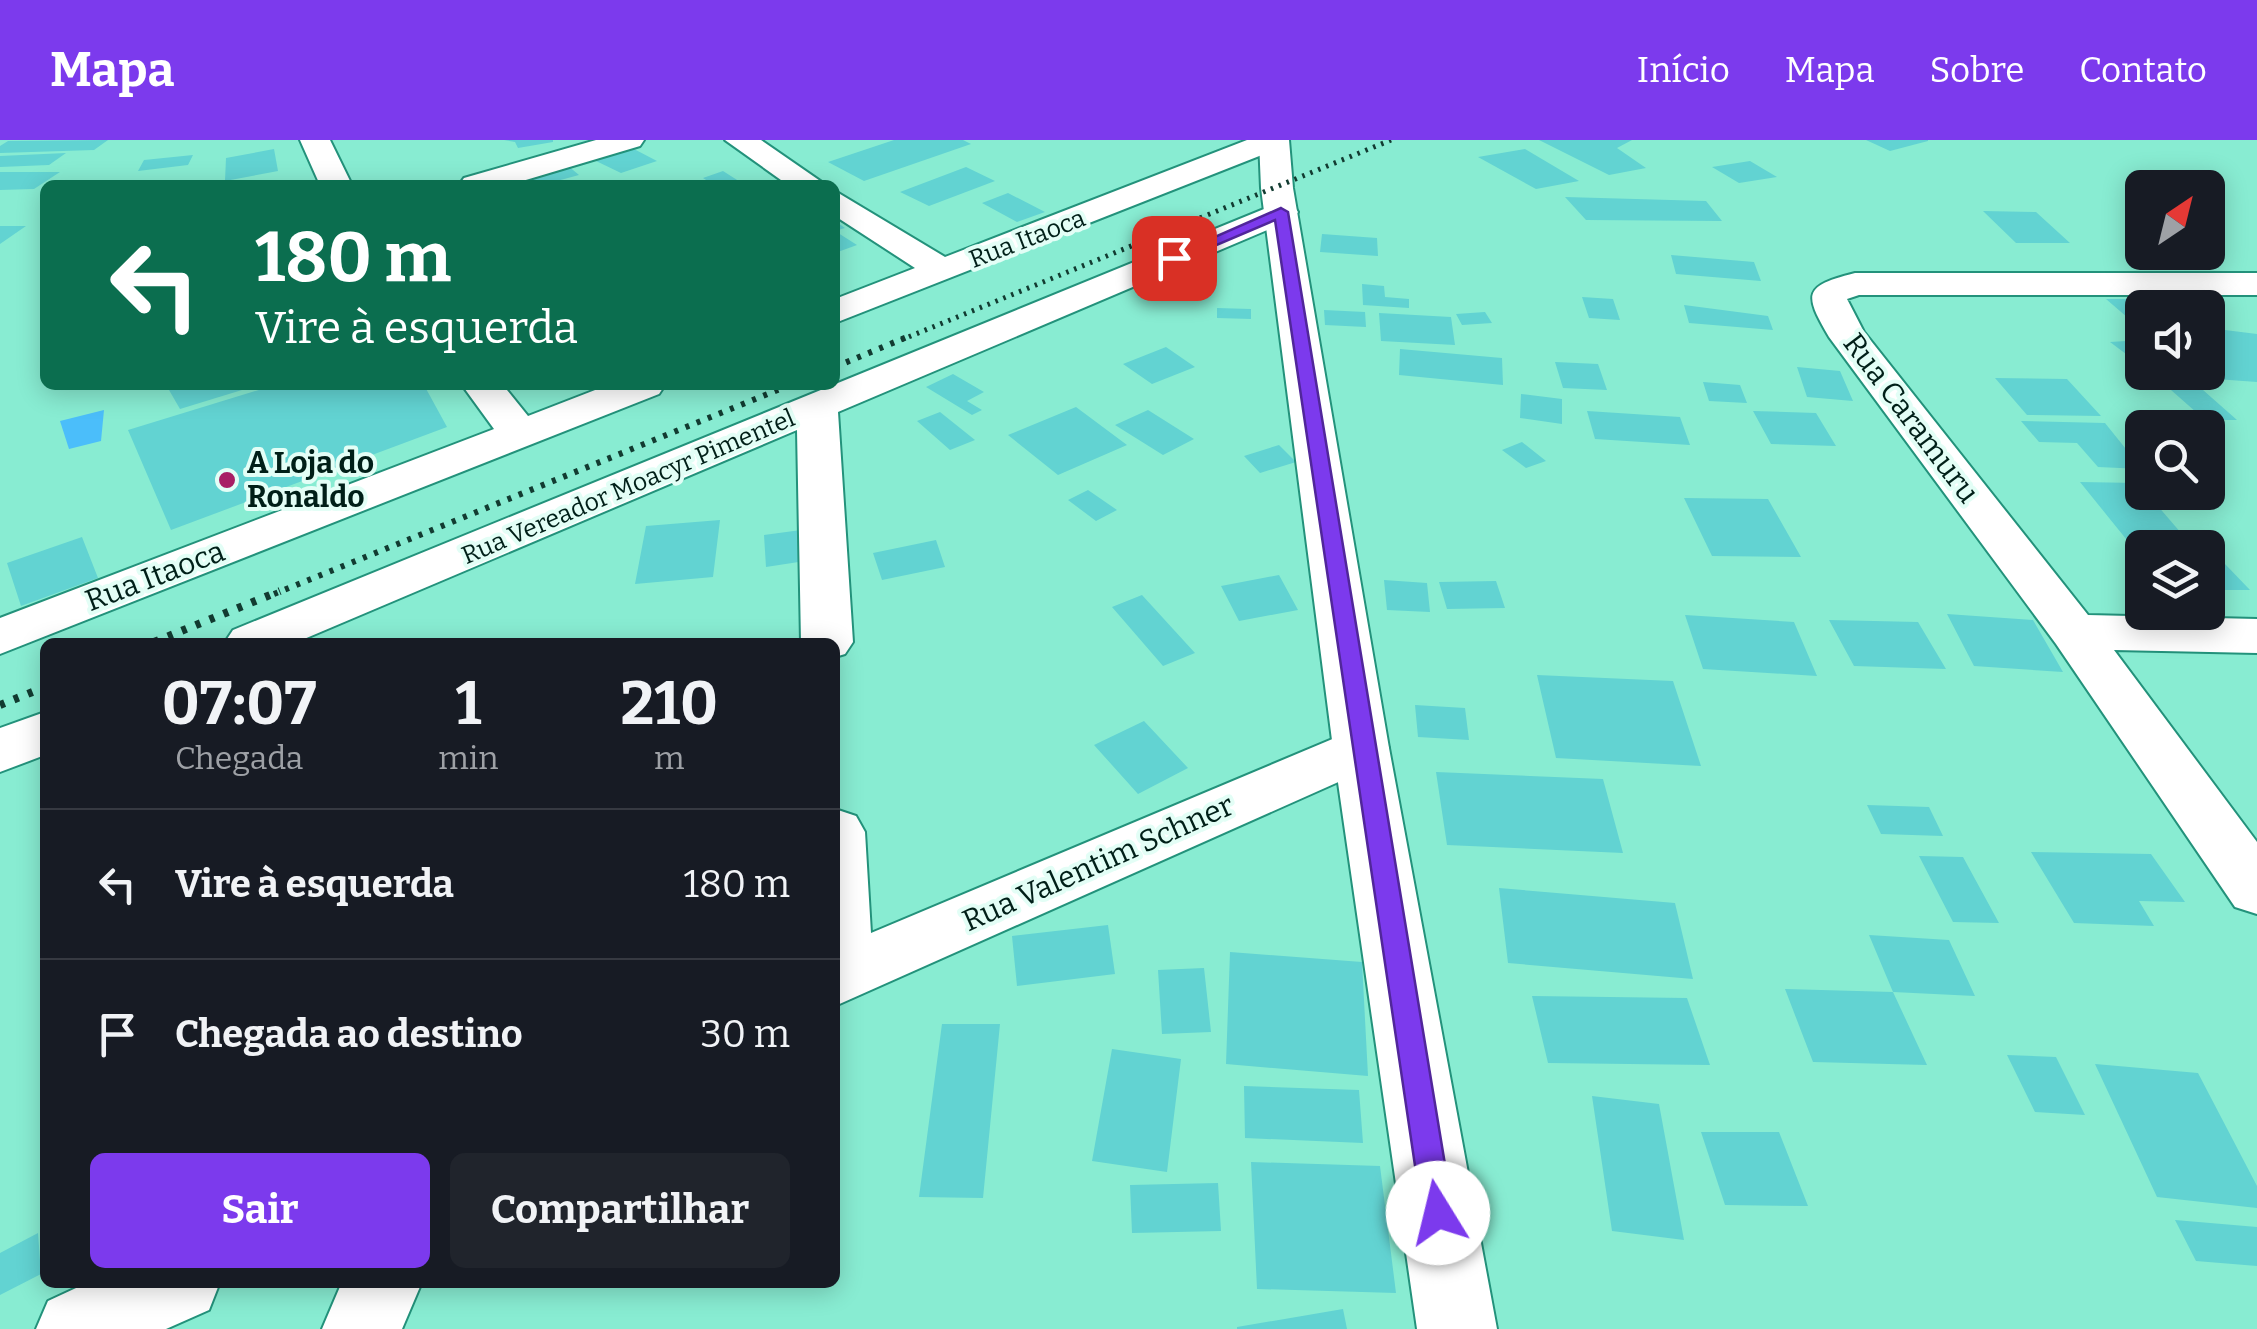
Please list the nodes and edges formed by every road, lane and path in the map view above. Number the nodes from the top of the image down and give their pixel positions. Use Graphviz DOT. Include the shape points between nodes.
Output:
graph roads {
  1 [pos="315,140"];
  2 [pos="629,140"];
  3 [pos="740,140"];
  4 [pos="1193,140"];
  5 [pos="1268,166"];
  6 [pos="334,180"];
  7 [pos="492,180"];
  8 [pos="802,180"];
  9 [pos="840,204"];
  10 [pos="943,271"];
  11 [pos="2257,284"];
  12 [pos="840,310"];
  13 [pos="486,390"];
  14 [pos="633,390"];
  15 [pos="816,408"];
  16 [pos="519,433"];
  17 [pos="2074,632"];
  18 [pos="2257,636"];
  19 [pos="0,637"];
  20 [pos="261,638"];
  21 [pos="827,638"];
  22 [pos="40,734"];
  23 [pos="1361,748"];
  24 [pos="0,751"];
  25 [pos="2257,889"];
  26 [pos="840,976"];
  27 [pos="168,1288"];
  28 [pos="380,1288"];
  29 [pos="76,1329"];
  30 [pos="362,1329"];
  31 [pos="1457,1329"];
  1 -- 6 [label="street"];
  2 -- 7 [label="street"];
  3 -- 8 [label="street"];
  4 -- 5 [label="street"];
  5 -- 10 [label="street, Rua Itaoca"];
  5 -- 15 [label="street, Rua Vereador Moacyr Pimentel"];
  5 -- 23 [label="street"];
  9 -- 10 [label="street"];
  10 -- 12 [label="street, Rua Itaoca"];
  11 -- 17 [label="street, Rua Caramuru" via="1854,284 1829,292 1829,306 1848,337"];
  13 -- 16 [label="street"];
  14 -- 16 [label="street, Rua Itaoca"];
  15 -- 20 [label="street, Rua Vereador Moacyr Pimentel"];
  15 -- 21 [label="street"];
  16 -- 19 [label="street, Rua Itaoca"];
  17 -- 18 [label="street"];
  17 -- 25 [label="street, Rua Caramuru"];
  22 -- 24 [label="street"];
  23 -- 26 [label="street, Rua Valentim Schner"];
  23 -- 31 [label="street"];
  27 -- 29 [label="street"];
  28 -- 30 [label="street"];
}
